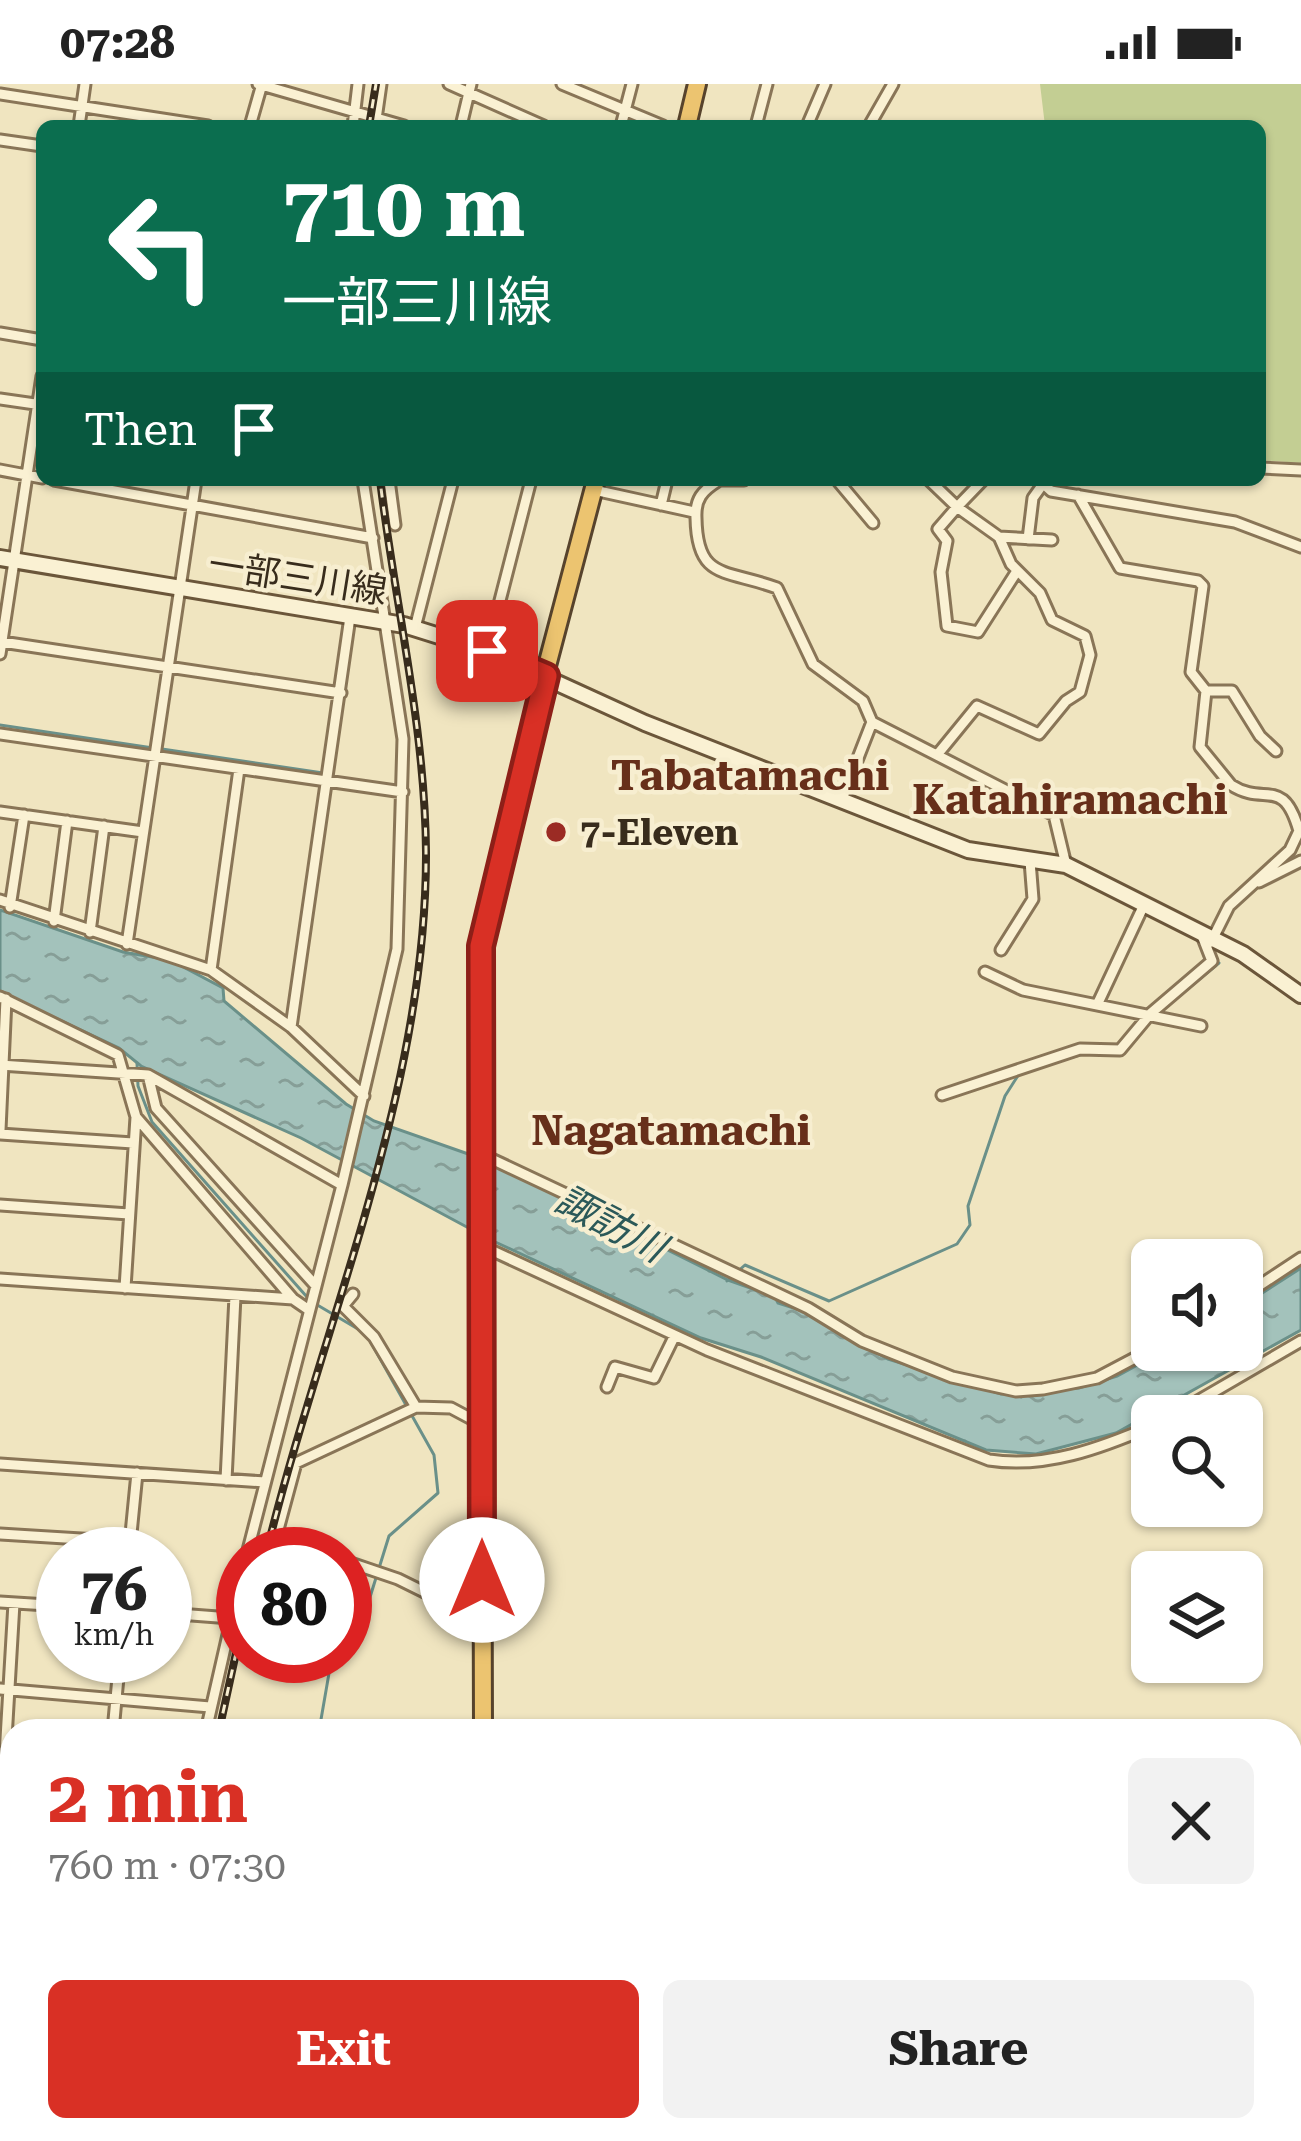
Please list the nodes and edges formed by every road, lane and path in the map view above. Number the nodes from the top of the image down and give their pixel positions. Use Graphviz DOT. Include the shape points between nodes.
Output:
graph roads {
  1 [pos="85,84"];
  2 [pos="261,84"];
  3 [pos="358,84"];
  4 [pos="381,84"];
  5 [pos="449,84"];
  6 [pos="562,84"];
  7 [pos="632,84"];
  8 [pos="697,84"];
  9 [pos="767,84"];
  10 [pos="825,84"];
  11 [pos="893,84"];
  12 [pos="470,87"];
  13 [pos="0,94"];
  14 [pos="82,105"];
  15 [pos="354,111"];
  16 [pos="625,113"];
  17 [pos="80,120"];
  18 [pos="172,120"];
  19 [pos="252,120"];
  20 [pos="353,120"];
  21 [pos="372,120"];
  22 [pos="376,120"];
  23 [pos="462,120"];
  24 [pos="533,120"];
  25 [pos="623,120"];
  26 [pos="645,120"];
  27 [pos="688,120"];
  28 [pos="758,120"];
  29 [pos="810,120"];
  30 [pos="872,120"];
  31 [pos="0,140"];
  32 [pos="36,145"];
  33 [pos="0,333"];
  34 [pos="36,339"];
  35 [pos="0,398"];
  36 [pos="36,404"];
  37 [pos="36,427"];
  38 [pos="1266,468"];
  39 [pos="0,470"];
  40 [pos="1301,470"];
  41 [pos="27,475"];
  42 [pos="36,477"];
  43 [pos="85,486"];
  44 [pos="195,486"];
  45 [pos="364,486"];
  46 [pos="390,486"];
  47 [pos="451,486"];
  48 [pos="529,486"];
  49 [pos="595,486"];
  50 [pos="598,486"];
  51 [pos="666,486"];
  52 [pos="711,486"];
  53 [pos="842,486"];
  54 [pos="934,486"];
  55 [pos="977,486"];
  56 [pos="1039,486"];
  57 [pos="1045,486"];
  58 [pos="1078,495"];
  59 [pos="661,505"];
  60 [pos="192,506"];
  61 [pos="957,507"];
  62 [pos="694,512"];
  63 [pos="873,523"];
  64 [pos="395,525"];
  65 [pos="999,537"];
  66 [pos="373,538"];
  67 [pos="1028,539"];
  68 [pos="1052,540"];
  69 [pos="1301,547"];
  70 [pos="7,560"];
  71 [pos="1017,572"];
  72 [pos="181,589"];
  73 [pos="350,617"];
  74 [pos="386,623"];
  75 [pos="415,628"];
  76 [pos="1,648"];
  77 [pos="487,651"];
  78 [pos="169,667"];
  79 [pos="546,676"];
  80 [pos="1206,691"];
  81 [pos="340,693"];
  82 [pos="872,722"];
  83 [pos="0,734"];
  84 [pos="1276,752"];
  85 [pos="938,755"];
  86 [pos="155,756"];
  87 [pos="239,769"];
  88 [pos="328,782"];
  89 [pos="404,792"];
  90 [pos="842,799"];
  91 [pos="0,812"];
  92 [pos="24,815"];
  93 [pos="67,821"];
  94 [pos="104,826"];
  95 [pos="143,832"];
  96 [pos="1030,861"];
  97 [pos="1301,861"];
  98 [pos="1066,865"];
  99 [pos="1235,898"];
  100 [pos="5,904"];
  101 [pos="1143,907"];
  102 [pos="54,921"];
  103 [pos="90,932"];
  104 [pos="1207,940"];
  105 [pos="127,944"];
  106 [pos="1001,950"];
  107 [pos="212,970"];
  108 [pos="985,971"];
  109 [pos="1301,995"];
  110 [pos="3,998"];
  111 [pos="1097,1005"];
  112 [pos="1150,1014"];
  113 [pos="1201,1026"];
  114 [pos="291,1027"];
  115 [pos="1,1065"];
  116 [pos="122,1073"];
  117 [pos="148,1075"];
  118 [pos="942,1095"];
  119 [pos="364,1096"];
  120 [pos="136,1118"];
  121 [pos="0,1132"];
  122 [pos="133,1143"];
  123 [pos="480,1157"];
  124 [pos="342,1185"];
  125 [pos="0,1205"];
  126 [pos="129,1214"];
  127 [pos="480,1240"];
  128 [pos="1301,1258"];
  129 [pos="0,1279"];
  130 [pos="1263,1283"];
  131 [pos="316,1286"];
  132 [pos="125,1288"];
  133 [pos="352,1294"];
  134 [pos="235,1296"];
  135 [pos="293,1299"];
  136 [pos="309,1310"];
  137 [pos="674,1336"];
  138 [pos="1301,1341"];
  139 [pos="1131,1360"];
  140 [pos="607,1387"];
  141 [pos="1208,1395"];
  142 [pos="416,1407"];
  143 [pos="481,1424"];
  144 [pos="1131,1433"];
  145 [pos="0,1464"];
  146 [pos="136,1473"];
  147 [pos="226,1480"];
  148 [pos="265,1483"];
  149 [pos="132,1527"];
  150 [pos="253,1527"];
  151 [pos="279,1527"];
  152 [pos="0,1534"];
  153 [pos="36,1538"];
  154 [pos="372,1570"];
  155 [pos="0,1602"];
  156 [pos="14,1603"];
  157 [pos="36,1604"];
  158 [pos="482,1621"];
  159 [pos="216,1682"];
  160 [pos="118,1683"];
  161 [pos="4,1689"];
  162 [pos="117,1698"];
  163 [pos="210,1707"];
  164 [pos="3,1719"];
  165 [pos="114,1719"];
  166 [pos="208,1719"];
  167 [pos="483,1719"];
  168 [pos="0,1772"];
  169 [pos="0,1840"];
  1 -- 14 [label="street"];
  2 -- 15 [label="street"];
  2 -- 19 [label="street"];
  3 -- 15 [label="street"];
  4 -- 22 [label="street"];
  5 -- 12 [label="street"];
  6 -- 16 [label="street"];
  7 -- 16 [label="street"];
  8 -- 27 [label="highway"];
  9 -- 28 [label="street"];
  10 -- 29 [label="street"];
  11 -- 30 [label="street"];
  12 -- 23 [label="street"];
  12 -- 24 [label="street"];
  13 -- 14 [label="street"];
  14 -- 17 [label="street"];
  14 -- 18 [label="street"];
  15 -- 20 [label="street"];
  15 -- 21 [label="street"];
  16 -- 25 [label="street"];
  16 -- 26 [label="street"];
  31 -- 32 [label="street"];
  33 -- 34 [label="street"];
  35 -- 36 [label="street"];
  37 -- 41 [label="street"];
  38 -- 40 [label="street"];
  39 -- 41 [label="street"];
  41 -- 42 [label="street"];
  41 -- 70 [label="street"];
  43 -- 60 [label="street"];
  44 -- 60 [label="street"];
  45 -- 66 [label="street"];
  46 -- 64 [label="street"];
  47 -- 75 [label="street"];
  48 -- 77 [label="street"];
  49 -- 79 [label="highway"];
  50 -- 59 [label="street"];
  51 -- 59 [label="street"];
  52 -- 62 [label="street"];
  53 -- 63 [label="street"];
  54 -- 61 [label="street"];
  55 -- 61 [label="street"];
  56 -- 67 [label="street"];
  57 -- 58 [label="street"];
  58 -- 69 [label="street" via="1235,522"];
  58 -- 80 [label="street" via="1120,568 1203,586 1191,672"];
  59 -- 62 [label="street"];
  60 -- 66 [label="street"];
  60 -- 72 [label="street"];
  61 -- 65 [label="street"];
  61 -- 71 [label="street" via="938,529 947,541 947,626 979,632"];
  62 -- 82 [label="street" via="698,554 707,565 777,588 813,664 862,701"];
  65 -- 67 [label="street"];
  65 -- 71 [label="street"];
  66 -- 74 [label="street"];
  67 -- 68 [label="street"];
  70 -- 72 [label="main road, 一部三川線"];
  70 -- 76 [label="street"];
  71 -- 85 [label="street" via="1040,593 1052,620 1085,636 1090,655 1080,692 1039,734 976,706"];
  72 -- 73 [label="main road, 一部三川線"];
  72 -- 78 [label="street"];
  73 -- 74 [label="main road, 一部三川線"];
  73 -- 81 [label="street"];
  74 -- 75 [label="main road, 一部三川線"];
  74 -- 89 [label="street"];
  75 -- 77 [label="main road, 一部三川線"];
  76 -- 78 [label="street"];
  77 -- 79 [label="main road, 一部三川線"];
  78 -- 81 [label="street"];
  78 -- 86 [label="street"];
  79 -- 90 [label="main road, 一部三川線"];
  79 -- 123 [label="highway" via="481,946"];
  80 -- 84 [label="street" via="1232,691"];
  80 -- 99 [label="street" via="1199,735 1208,761 1240,790 1286,800 1299,831 1290,850"];
  81 -- 88 [label="street"];
  82 -- 85 [label="street"];
  82 -- 90 [label="street"];
  83 -- 86 [label="street"];
  85 -- 98 [label="street" via="1054,815"];
  86 -- 87 [label="street"];
  86 -- 95 [label="street"];
  87 -- 88 [label="street"];
  87 -- 107 [label="street"];
  88 -- 89 [label="street"];
  88 -- 114 [label="street"];
  89 -- 119 [label="street" via="397,949"];
  90 -- 96 [label="main road, 一部三川線" via="968,850"];
  91 -- 92 [label="street"];
  92 -- 93 [label="street"];
  92 -- 100 [label="street"];
  93 -- 94 [label="street"];
  93 -- 102 [label="street"];
  94 -- 95 [label="street"];
  94 -- 103 [label="street"];
  95 -- 105 [label="street"];
  96 -- 98 [label="main road, 一部三川線"];
  96 -- 106 [label="street" via="1034,899"];
  97 -- 99 [label="street"];
  98 -- 101 [label="main road, 一部三川線"];
  99 -- 104 [label="street"];
  100 -- 102 [label="street"];
  101 -- 104 [label="main road, 一部三川線"];
  101 -- 111 [label="street"];
  102 -- 103 [label="street"];
  103 -- 105 [label="street"];
  104 -- 109 [label="main road, 一部三川線" via="1267,967"];
  104 -- 112 [label="street" via="1212,961"];
  105 -- 107 [label="street"];
  107 -- 114 [label="street"];
  108 -- 111 [label="street" via="1008,986"];
  110 -- 115 [label="street"];
  110 -- 116 [label="street" via="118,1054"];
  111 -- 112 [label="street"];
  112 -- 113 [label="street"];
  112 -- 118 [label="street" via="1120,1050 1080,1049"];
  114 -- 119 [label="street"];
  115 -- 116 [label="street"];
  115 -- 121 [label="street"];
  116 -- 117 [label="street"];
  116 -- 120 [label="street"];
  117 -- 124 [label="street"];
  117 -- 131 [label="street" via="156,1108"];
  119 -- 124 [label="street"];
  120 -- 122 [label="street"];
  120 -- 135 [label="street"];
  121 -- 122 [label="street"];
  122 -- 126 [label="street"];
  123 -- 127 [label="highway"];
  123 -- 139 [label="street" via="808,1308 862,1342 952,1377 1043,1389 1096,1378"];
  124 -- 131 [label="street"];
  125 -- 126 [label="street"];
  126 -- 132 [label="street"];
  127 -- 137 [label="street"];
  127 -- 143 [label="highway"];
  128 -- 130 [label="street"];
  129 -- 132 [label="street"];
  131 -- 136 [label="street"];
  132 -- 134 [label="street"];
  133 -- 142 [label="street" via="343,1306 348,1317 374,1337"];
  134 -- 135 [label="street"];
  134 -- 147 [label="street"];
  135 -- 136 [label="street"];
  136 -- 148 [label="street"];
  137 -- 140 [label="street" via="654,1378 615,1366"];
  137 -- 144 [label="street" via="989,1460 1047,1460"];
  138 -- 141 [label="street"];
  142 -- 143 [label="street" via="451,1408"];
  142 -- 151 [label="street" via="296,1463"];
  143 -- 158 [label="highway"];
  145 -- 146 [label="street"];
  146 -- 147 [label="street"];
  146 -- 149 [label="street"];
  147 -- 148 [label="street"];
  148 -- 150 [label="street"];
  152 -- 153 [label="street"];
  154 -- 158 [label="street"];
  155 -- 156 [label="street"];
  156 -- 157 [label="street"];
  156 -- 161 [label="street"];
  158 -- 167 [label="highway"];
  159 -- 163 [label="street"];
  160 -- 162 [label="street"];
  161 -- 162 [label="street"];
  161 -- 164 [label="street"];
  162 -- 163 [label="street"];
  162 -- 165 [label="street"];
  163 -- 166 [label="street"];
  168 -- 169 [label="street"];
}
